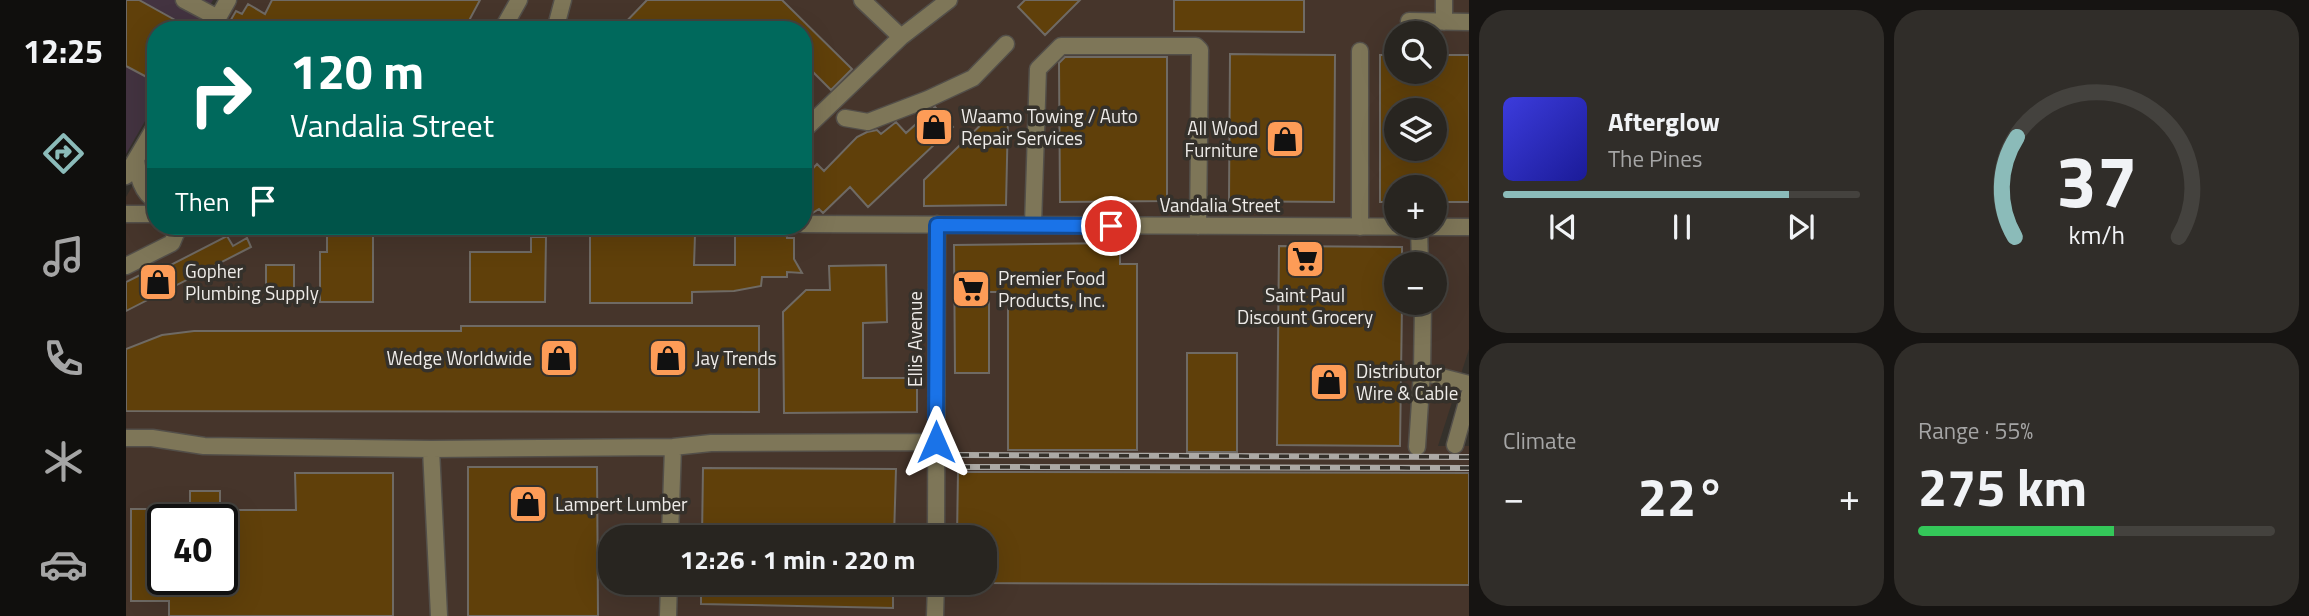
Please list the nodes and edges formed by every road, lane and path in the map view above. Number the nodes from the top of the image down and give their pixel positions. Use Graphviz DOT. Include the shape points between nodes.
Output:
graph roads {
  1 [pos="184,0"];
  2 [pos="228,0"];
  3 [pos="519,0"];
  4 [pos="562,0"];
  5 [pos="862,0"];
  6 [pos="948,0"];
  7 [pos="1444,0"];
  8 [pos="210,21"];
  9 [pos="216,21"];
  10 [pos="507,21"];
  11 [pos="557,21"];
  12 [pos="1444,21"];
  13 [pos="1447,22"];
  14 [pos="1469,22"];
  15 [pos="901,37"];
  16 [pos="1006,44"];
  17 [pos="1360,51"];
  18 [pos="845,118"];
  19 [pos="812,120"];
  20 [pos="147,140"];
  21 [pos="136,159"];
  22 [pos="126,176"];
  23 [pos="147,194"];
  24 [pos="126,214"];
  25 [pos="147,214"];
  26 [pos="812,224"];
  27 [pos="937,225"];
  28 [pos="1033,225"];
  29 [pos="1198,226"];
  30 [pos="1360,227"];
  31 [pos="1384,227"];
  32 [pos="1447,227"];
  33 [pos="1469,227"];
  34 [pos="175,235"];
  35 [pos="126,266"];
  36 [pos="1423,315"];
  37 [pos="1422,372"];
  38 [pos="1469,384"];
  39 [pos="1469,395"];
  40 [pos="126,438"];
  41 [pos="936,442"];
  42 [pos="1455,445"];
  43 [pos="673,447"];
  44 [pos="1417,447"];
  45 [pos="431,449"];
  46 [pos="670,525"];
  47 [pos="936,525"];
  48 [pos="669,595"];
  49 [pos="936,595"];
  50 [pos="439,616"];
  51 [pos="668,616"];
  52 [pos="935,616"];
  1 -- 8 [label="street"];
  2 -- 9 [label="street"];
  3 -- 10 [label="street"];
  4 -- 11 [label="street"];
  5 -- 15 [label="street"];
  6 -- 15 [label="street"];
  7 -- 12 [label="street"];
  13 -- 14 [label="street"];
  15 -- 19 [label="street"];
  16 -- 18 [label="street" via="973,78 939,94 868,122"];
  17 -- 30 [label="street"];
  20 -- 21 [label="street"];
  21 -- 22 [label="street"];
  21 -- 23 [label="street"];
  24 -- 25 [label="street"];
  26 -- 27 [label="street, Vandalia Street"];
  27 -- 28 [label="street, Vandalia Street"];
  27 -- 41 [label="street, Ellis Avenue"];
  28 -- 29 [label="street, Vandalia Street"];
  28 -- 29 [label="street" via="1038,69 1061,46 1196,46 1200,50"];
  29 -- 30 [label="street, Vandalia Street"];
  30 -- 31 [label="street, Vandalia Street"];
  32 -- 33 [label="street, Vandalia Street"];
  34 -- 35 [label="street" via="172,243"];
  36 -- 37 [label="street"];
  37 -- 38 [label="street"];
  37 -- 44 [label="street"];
  39 -- 42 [label="street"];
  40 -- 45 [label="street" via="204,446"];
  41 -- 43 [label="street"];
  41 -- 47 [label="street, Ellis Avenue"];
  43 -- 45 [label="street"];
  43 -- 46 [label="street"];
  45 -- 50 [label="street"];
  48 -- 51 [label="street"];
  49 -- 52 [label="street"];
}
